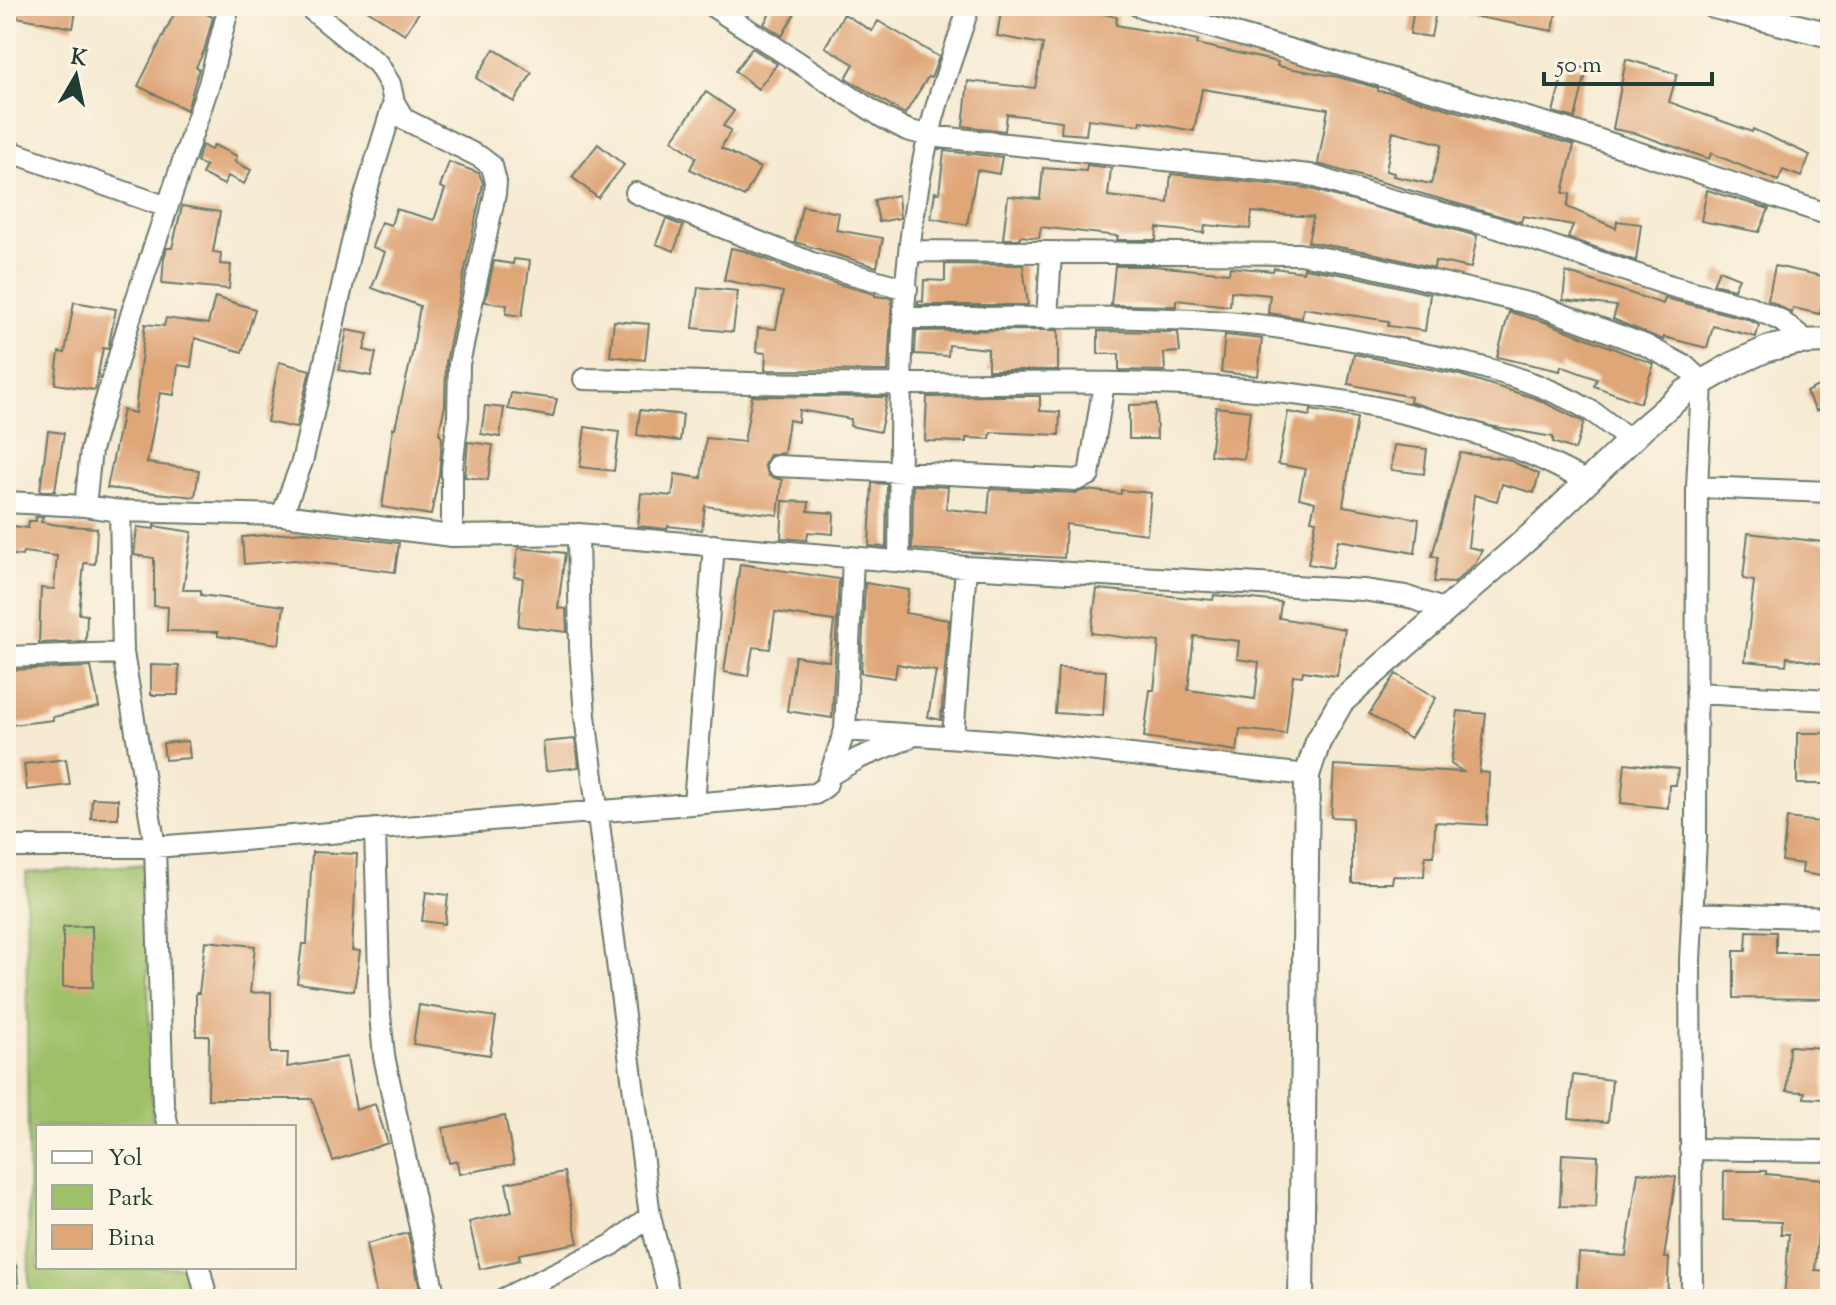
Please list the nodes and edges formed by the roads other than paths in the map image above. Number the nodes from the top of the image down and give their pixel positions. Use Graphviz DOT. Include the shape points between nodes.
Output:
graph roads {
  1 [pos="229,6"];
  2 [pos="307,6"];
  3 [pos="712,6"];
  4 [pos="969,6"];
  5 [pos="1138,6"];
  6 [pos="1714,6"];
  7 [pos="740,13"];
  8 [pos="1830,35"];
  9 [pos="394,102"];
  10 [pos="929,136"];
  11 [pos="6,150"];
  12 [pos="636,193"];
  13 [pos="167,207"];
  14 [pos="1830,215"];
  15 [pos="910,251"];
  16 [pos="1051,253"];
  17 [pos="907,289"];
  18 [pos="904,318"];
  19 [pos="1047,319"];
  20 [pos="1819,341"];
  21 [pos="584,379"];
  22 [pos="1702,382"];
  23 [pos="1104,383"];
  24 [pos="902,384"];
  25 [pos="1630,441"];
  26 [pos="777,466"];
  27 [pos="901,472"];
  28 [pos="1587,482"];
  29 [pos="1697,487"];
  30 [pos="1830,492"];
  31 [pos="6,502"];
  32 [pos="85,506"];
  33 [pos="120,511"];
  34 [pos="282,515"];
  35 [pos="578,534"];
  36 [pos="452,536"];
  37 [pos="714,545"];
  38 [pos="853,559"];
  39 [pos="899,561"];
  40 [pos="966,567"];
  41 [pos="1446,610"];
  42 [pos="123,653"];
  43 [pos="6,657"];
  44 [pos="1696,693"];
  45 [pos="1830,700"];
  46 [pos="845,730"];
  47 [pos="921,735"];
  48 [pos="953,737"];
  49 [pos="830,775"];
  50 [pos="1307,775"];
  51 [pos="694,804"];
  52 [pos="598,812"];
  53 [pos="375,829"];
  54 [pos="6,847"];
  55 [pos="155,847"];
  56 [pos="1692,913"];
  57 [pos="1830,918"];
  58 [pos="168,1125"];
  59 [pos="1690,1149"];
  60 [pos="1830,1151"];
  61 [pos="650,1216"];
  62 [pos="200,1269"];
  63 [pos="6,1270"];
  64 [pos="8,1299"];
  65 [pos="207,1299"];
  66 [pos="435,1299"];
  67 [pos="503,1299"];
  68 [pos="670,1299"];
  69 [pos="1301,1299"];
  70 [pos="1692,1299"];
  1 -- 13 [label="street"];
  2 -- 9 [label="street" via="378,64"];
  3 -- 7 [label="street"];
  4 -- 10 [label="street"];
  5 -- 14 [label="street" via="1563,128"];
  6 -- 8 [label="street"];
  7 -- 10 [label="street" via="882,117"];
  9 -- 34 [label="street" via="356,225 302,462"];
  9 -- 36 [label="street" via="404,119 492,166 496,182 459,364"];
  10 -- 15 [label="street"];
  10 -- 20 [label="street" via="1310,175 1751,307"];
  11 -- 13 [label="street"];
  12 -- 17 [label="street" via="812,263"];
  13 -- 32 [label="street" via="91,450"];
  15 -- 16 [label="street"];
  15 -- 17 [label="street"];
  16 -- 19 [label="street"];
  16 -- 22 [label="street" via="1299,254 1365,265 1540,306 1645,345 1685,366"];
  17 -- 18 [label="street"];
  18 -- 19 [label="street"];
  18 -- 24 [label="street"];
  19 -- 25 [label="street" via="1257,325 1425,354 1561,395"];
  20 -- 22 [label="street" via="1767,349"];
  21 -- 24 [label="street"];
  22 -- 25 [label="street"];
  22 -- 29 [label="street"];
  23 -- 24 [label="street"];
  23 -- 27 [label="street" via="1089,475 1077,480"];
  23 -- 28 [label="street" via="1268,390 1385,410 1496,438"];
  24 -- 27 [label="street"];
  25 -- 28 [label="street"];
  26 -- 27 [label="street"];
  27 -- 39 [label="street"];
  28 -- 41 [label="street"];
  29 -- 30 [label="street"];
  29 -- 44 [label="street"];
  31 -- 32 [label="street"];
  32 -- 33 [label="street"];
  33 -- 34 [label="street"];
  33 -- 42 [label="street"];
  34 -- 36 [label="street"];
  35 -- 36 [label="street"];
  35 -- 37 [label="street"];
  35 -- 52 [label="street" via="580,647"];
  37 -- 38 [label="street"];
  37 -- 51 [label="street"];
  38 -- 39 [label="street"];
  38 -- 46 [label="street"];
  39 -- 40 [label="street"];
  40 -- 41 [label="street" via="1363,590 1405,596"];
  40 -- 48 [label="street"];
  41 -- 50 [label="street" via="1341,702"];
  42 -- 43 [label="street"];
  42 -- 55 [label="street"];
  44 -- 45 [label="street"];
  44 -- 56 [label="street"];
  46 -- 47 [label="street"];
  46 -- 49 [label="street"];
  47 -- 48 [label="street"];
  47 -- 49 [label="street" via="892,742"];
  48 -- 50 [label="street"];
  49 -- 51 [label="street" via="815,794"];
  50 -- 69 [label="street"];
  51 -- 52 [label="street"];
  52 -- 53 [label="street"];
  52 -- 61 [label="street"];
  53 -- 55 [label="street"];
  53 -- 66 [label="street" via="384,1056"];
  54 -- 55 [label="street"];
  55 -- 58 [label="street"];
  56 -- 57 [label="street"];
  56 -- 59 [label="street"];
  59 -- 60 [label="street"];
  59 -- 70 [label="street"];
  61 -- 67 [label="street" via="612,1245"];
  61 -- 68 [label="street"];
  62 -- 65 [label="street"];
  63 -- 64 [label="street"];
}
